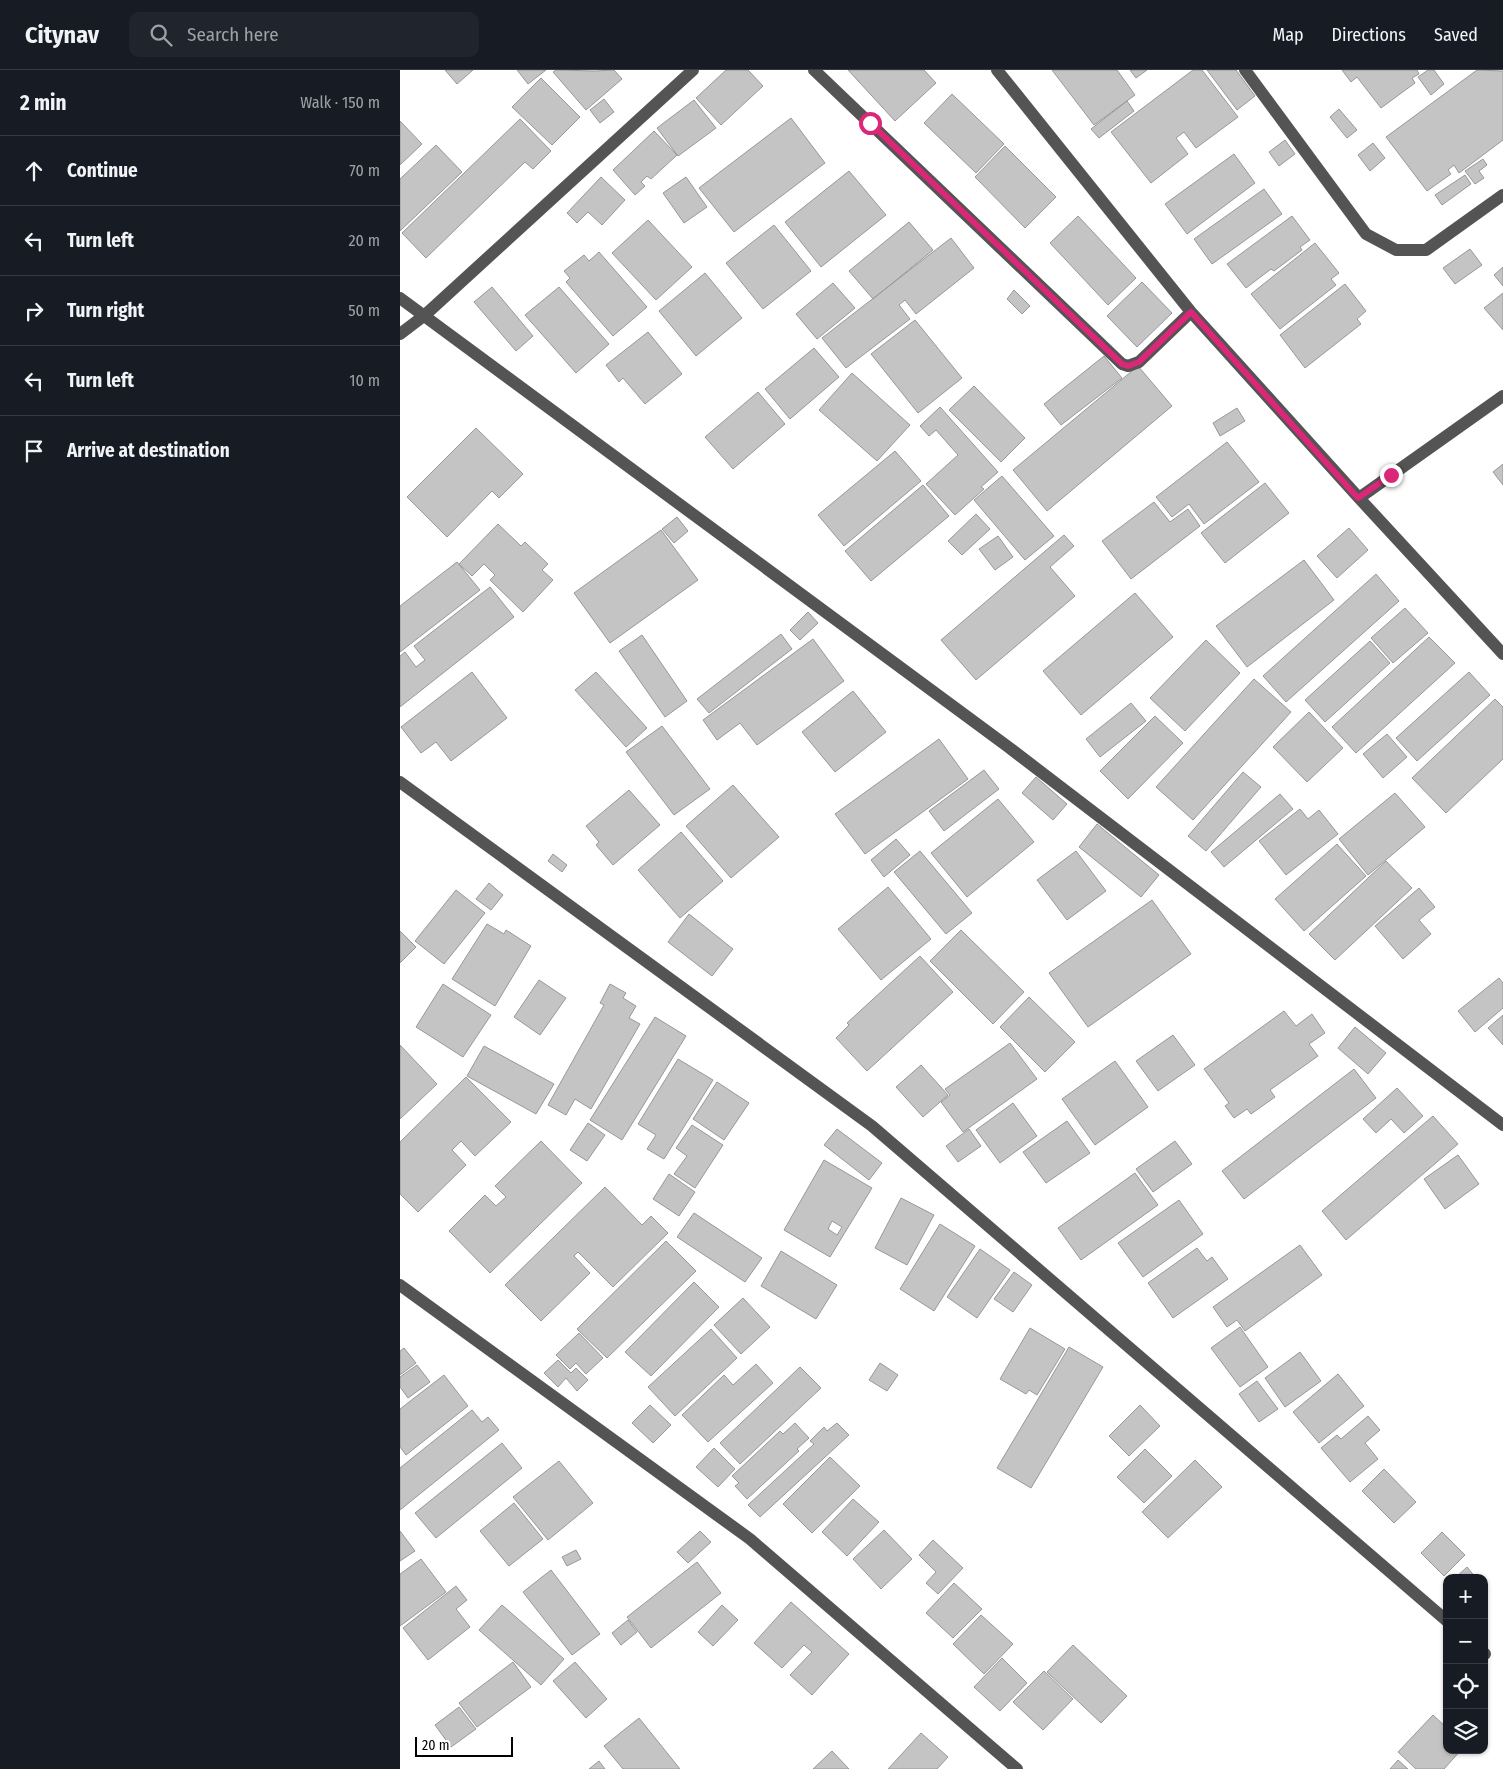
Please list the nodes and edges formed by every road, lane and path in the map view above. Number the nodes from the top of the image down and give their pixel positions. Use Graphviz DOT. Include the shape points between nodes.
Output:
graph roads {
  1 [pos="693,70"];
  2 [pos="814,70"];
  3 [pos="997,70"];
  4 [pos="1245,70"];
  5 [pos="1503,194"];
  6 [pos="400,298"];
  7 [pos="1191,312"];
  8 [pos="425,315"];
  9 [pos="400,334"];
  10 [pos="1503,396"];
  11 [pos="1358,498"];
  12 [pos="1503,654"];
  13 [pos="400,782"];
  14 [pos="1503,1125"];
  15 [pos="400,1285"];
  16 [pos="1445,1619"];
  17 [pos="1016,1769"];
  1 -- 8 [label="street"];
  2 -- 7 [label="street" via="1122,364 1128,366 1139,362"];
  3 -- 7 [label="street"];
  4 -- 5 [label="street" via="1366,234 1396,250 1426,250"];
  6 -- 8 [label="street"];
  7 -- 11 [label="street"];
  8 -- 9 [label="street"];
  8 -- 14 [label="street" via="1007,746"];
  10 -- 11 [label="street"];
  11 -- 12 [label="street"];
  13 -- 16 [label="street" via="872,1126"];
  15 -- 17 [label="street" via="750,1539"];
}
